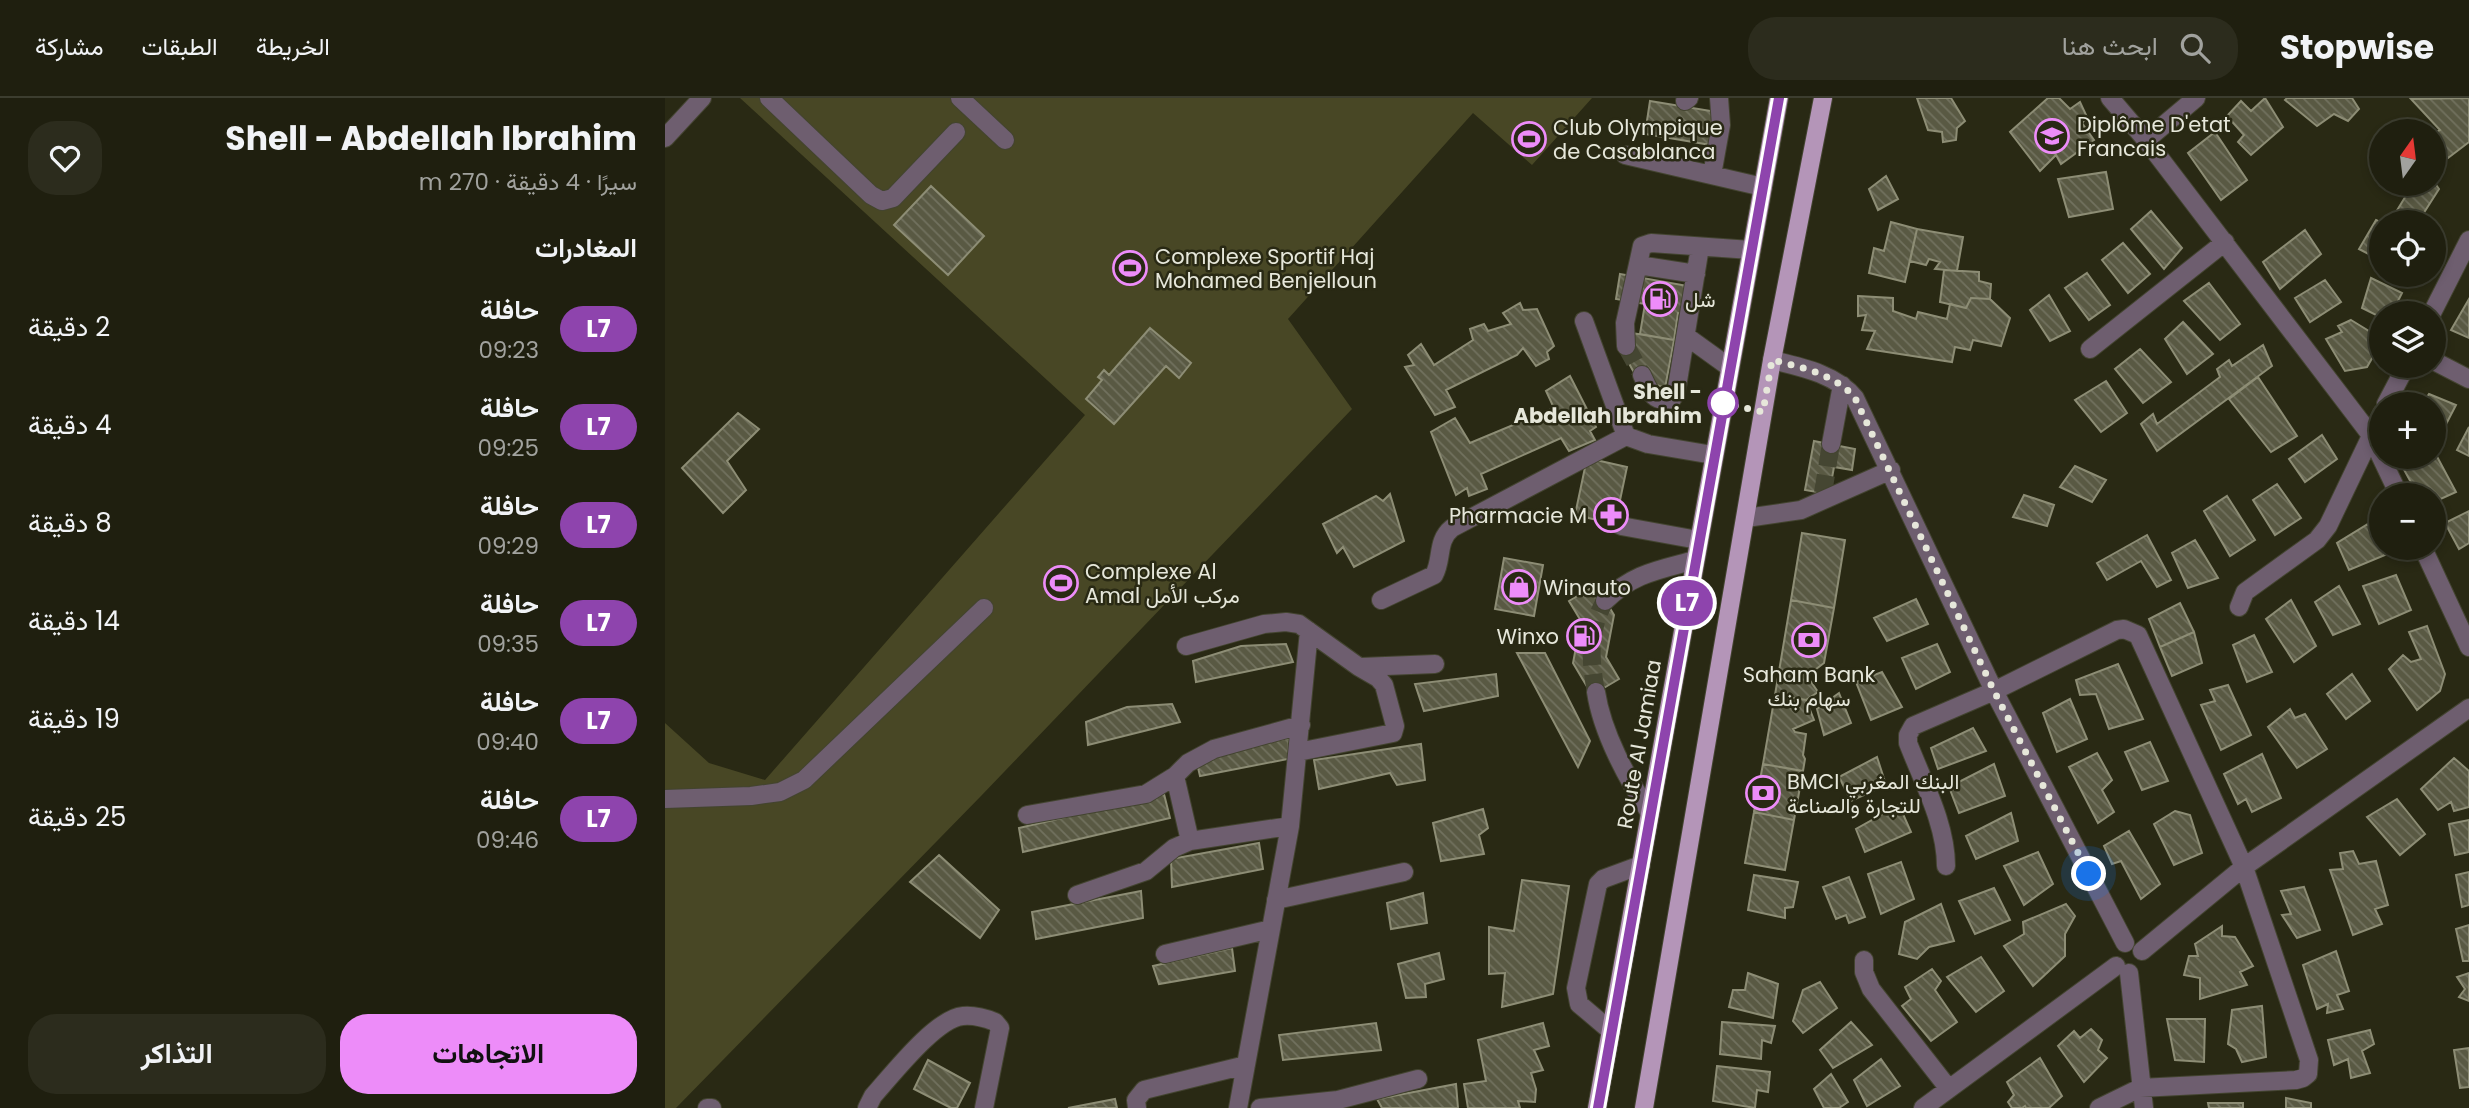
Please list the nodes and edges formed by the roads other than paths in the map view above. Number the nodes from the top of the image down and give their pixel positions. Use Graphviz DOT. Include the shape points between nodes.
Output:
graph roads {
  1 [pos="702,98"];
  2 [pos="769,98"];
  3 [pos="960,98"];
  4 [pos="1719,98"];
  5 [pos="1779,98"];
  6 [pos="1823,98"];
  7 [pos="2110,98"];
  8 [pos="2196,98"];
  9 [pos="956,132"];
  10 [pos="665,138"];
  11 [pos="1005,140"];
  12 [pos="2146,140"];
  13 [pos="1625,155"];
  14 [pos="1712,175"];
  15 [pos="1763,187"];
  16 [pos="2469,240"];
  17 [pos="2225,242"];
  18 [pos="1700,247"];
  19 [pos="1751,250"];
  20 [pos="1638,265"];
  21 [pos="1696,274"];
  22 [pos="2438,301"];
  23 [pos="1584,321"];
  24 [pos="1686,336"];
  25 [pos="1626,346"];
  26 [pos="2090,349"];
  27 [pos="1772,360"];
  28 [pos="1729,367"];
  29 [pos="2446,367"];
  30 [pos="1642,375"];
  31 [pos="2469,379"];
  32 [pos="1842,385"];
  33 [pos="2369,431"];
  34 [pos="1626,436"];
  35 [pos="2369,438"];
  36 [pos="1831,444"];
  37 [pos="1713,455"];
  38 [pos="1891,470"];
  39 [pos="1746,518"];
  40 [pos="1621,526"];
  41 [pos="1699,540"];
  42 [pos="2429,560"];
  43 [pos="1695,561"];
  44 [pos="1381,600"];
  45 [pos="1605,601"];
  46 [pos="2239,607"];
  47 [pos="984,608"];
  48 [pos="1309,631"];
  49 [pos="1186,646"];
  50 [pos="2469,647"];
  51 [pos="1435,664"];
  52 [pos="1359,667"];
  53 [pos="1994,691"];
  54 [pos="1596,692"];
  55 [pos="2469,708"];
  56 [pos="1301,725"];
  57 [pos="1298,752"];
  58 [pos="1175,776"];
  59 [pos="665,799"];
  60 [pos="1650,813"];
  61 [pos="1027,815"];
  62 [pos="1290,825"];
  63 [pos="1190,841"];
  64 [pos="1641,865"];
  65 [pos="1946,866"];
  66 [pos="2245,867"];
  67 [pos="1404,872"];
  68 [pos="1077,895"];
  69 [pos="1276,900"];
  70 [pos="1271,929"];
  71 [pos="2125,943"];
  72 [pos="2142,951"];
  73 [pos="1165,954"];
  74 [pos="1864,960"];
  75 [pos="2122,969"];
  76 [pos="1611,1031"];
  77 [pos="1246,1065"];
  78 [pos="1418,1079"];
  79 [pos="2140,1088"];
  80 [pos="1949,1089"];
  81 [pos="867,1108"];
  82 [pos="984,1108"];
  83 [pos="1137,1108"];
  84 [pos="1238,1108"];
  85 [pos="1260,1108"];
  86 [pos="1597,1108"];
  87 [pos="1644,1108"];
  88 [pos="1923,1108"];
  89 [pos="2099,1108"];
  90 [pos="2144,1108"];
  1 -- 10 [label="street"];
  2 -- 9 [label="street" via="882,201 893,198"];
  3 -- 11 [label="street"];
  4 -- 14 [label="street" via="1721,125"];
  5 -- 15 [label="main road, Route Al Jamiaa"];
  6 -- 27 [label="main road"];
  7 -- 12 [label="street"];
  8 -- 12 [label="street"];
  12 -- 17 [label="street"];
  13 -- 14 [label="street"];
  14 -- 15 [label="street"];
  15 -- 19 [label="main road, Route Al Jamiaa"];
  16 -- 22 [label="street"];
  17 -- 26 [label="street"];
  17 -- 33 [label="street"];
  18 -- 19 [label="street"];
  18 -- 20 [label="street" via="1646,243"];
  18 -- 21 [label="street"];
  19 -- 28 [label="main road, Route Al Jamiaa"];
  20 -- 21 [label="street"];
  20 -- 25 [label="street" via="1625,323"];
  21 -- 24 [label="street"];
  23 -- 34 [label="street"];
  24 -- 28 [label="street"];
  24 -- 30 [label="street" via="1672,399 1660,401 1653,396"];
  27 -- 32 [label="street" via="1819,373"];
  27 -- 39 [label="main road"];
  28 -- 37 [label="main road, Route Al Jamiaa"];
  29 -- 31 [label="street"];
  32 -- 36 [label="street"];
  32 -- 38 [label="street" via="1855,398"];
  34 -- 37 [label="street"];
  34 -- 44 [label="street" via="1452,528 1442,540 1434,575"];
  35 -- 46 [label="street" via="2328,526 2245,592"];
  37 -- 41 [label="main road, Route Al Jamiaa"];
  38 -- 39 [label="street" via="1790,513"];
  38 -- 53 [label="street"];
  39 -- 87 [label="main road"];
  40 -- 41 [label="street"];
  41 -- 43 [label="main road, Route Al Jamiaa"];
  42 -- 50 [label="street"];
  43 -- 45 [label="street" via="1636,577"];
  43 -- 60 [label="main road, Route Al Jamiaa"];
  47 -- 59 [label="street" via="804,780 781,792"];
  48 -- 49 [label="street" via="1299,624 1264,624"];
  48 -- 52 [label="street"];
  48 -- 56 [label="street"];
  51 -- 52 [label="street"];
  52 -- 57 [label="street" via="1384,685 1393,733"];
  53 -- 65 [label="street" via="1913,726 1908,735 1946,846"];
  53 -- 66 [label="street" via="2117,630 2137,635"];
  53 -- 71 [label="street"];
  54 -- 60 [label="street" via="1631,785"];
  55 -- 66 [label="street"];
  56 -- 57 [label="street"];
  56 -- 58 [label="street" via="1214,749"];
  57 -- 62 [label="street"];
  58 -- 61 [label="street" via="1146,794"];
  58 -- 63 [label="street"];
  60 -- 64 [label="main road, Route Al Jamiaa"];
  62 -- 63 [label="street"];
  62 -- 69 [label="street"];
  63 -- 68 [label="street" via="1146,871"];
  64 -- 76 [label="main road, Route Al Jamiaa"];
  64 -- 76 [label="street" via="1598,884 1576,988 1579,1004"];
  66 -- 72 [label="street"];
  66 -- 79 [label="street" via="2309,1060 2308,1074 2296,1080"];
  67 -- 69 [label="street"];
  69 -- 70 [label="street"];
  70 -- 73 [label="street"];
  70 -- 77 [label="street"];
  71 -- 72 [label="street"];
  71 -- 75 [label="street" via="2113,958"];
  72 -- 75 [label="street" via="2144,958 2137,971"];
  74 -- 80 [label="street" via="1871,989"];
  75 -- 79 [label="street"];
  75 -- 80 [label="street"];
  76 -- 86 [label="main road, Route Al Jamiaa"];
  77 -- 83 [label="street" via="1144,1090 1136,1100"];
  77 -- 84 [label="street"];
  78 -- 85 [label="street" via="1338,1100"];
  79 -- 89 [label="street"];
  79 -- 90 [label="street"];
  80 -- 88 [label="street"];
  81 -- 82 [label="street" via="938,1026 961,1016 978,1016 999,1028"];
}
